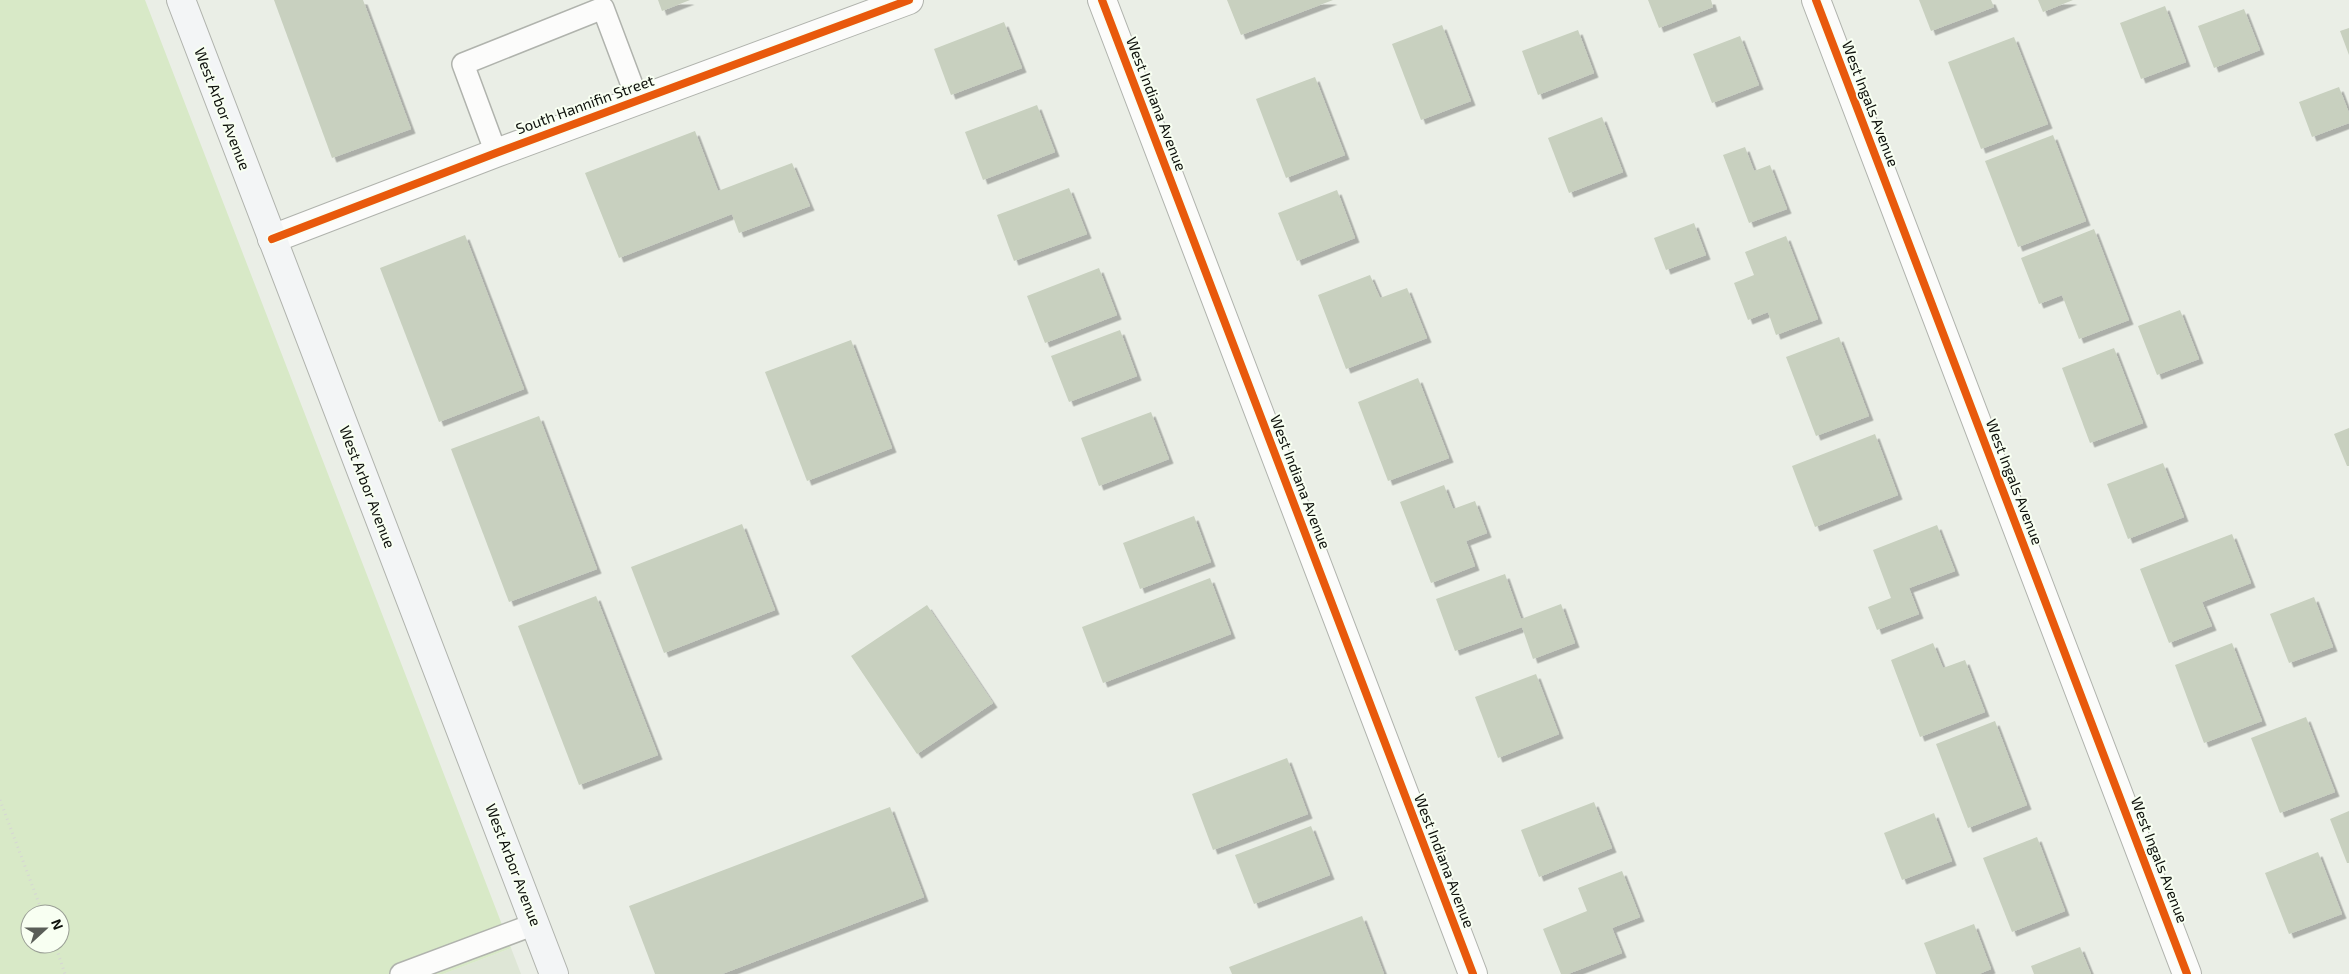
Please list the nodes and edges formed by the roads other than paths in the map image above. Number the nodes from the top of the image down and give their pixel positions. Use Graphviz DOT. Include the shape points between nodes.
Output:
graph roads {
  1 [pos="181,0"];
  2 [pos="909,0"];
  3 [pos="1102,0"];
  4 [pos="1816,0"];
  5 [pos="866,8"];
  6 [pos="638,101"];
  7 [pos="496,153"];
  8 [pos="272,239"];
  9 [pos="535,924"];
  10 [pos="401,974"];
  11 [pos="554,974"];
  12 [pos="1473,974"];
  13 [pos="2187,974"];
  1 -- 8 [label="main road, West Arbor Avenue"];
  2 -- 5 [label="street, South Hannifin Street"];
  3 -- 12 [label="street, West Indiana Avenue"];
  4 -- 13 [label="street, West Ingals Avenue"];
  5 -- 6 [label="street, South Hannifin Street"];
  6 -- 7 [label="street, South Hannifin Street"];
  6 -- 7 [label="lane" via="603,8 463,64"];
  7 -- 8 [label="street, South Hannifin Street"];
  8 -- 9 [label="main road, West Arbor Avenue"];
  9 -- 10 [label="lane"];
  9 -- 11 [label="main road, West Arbor Avenue"];
}
